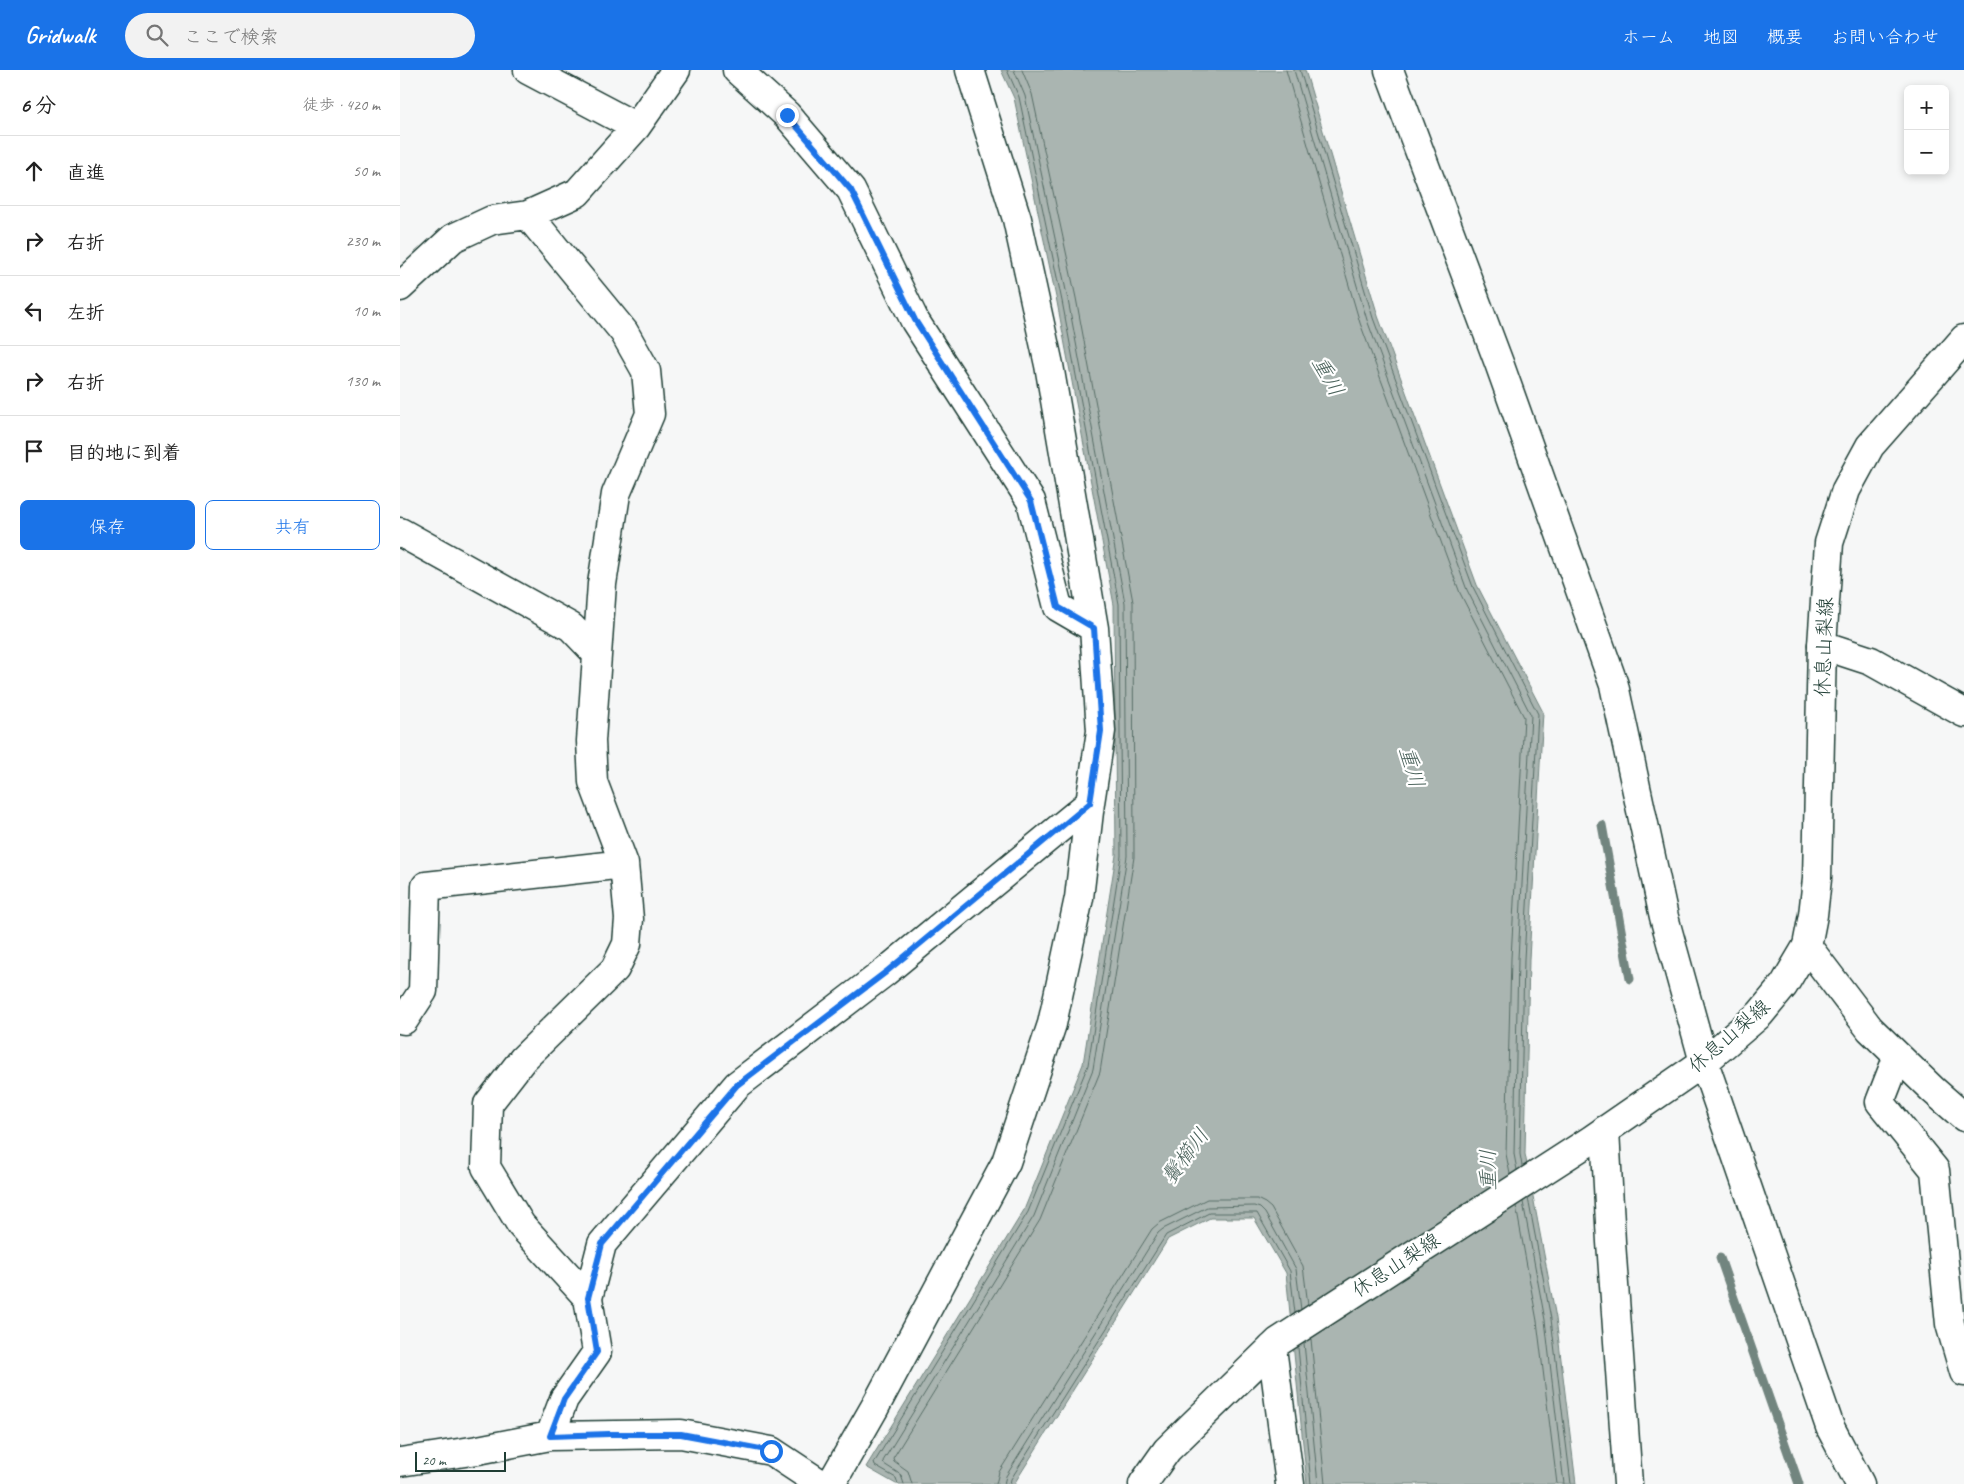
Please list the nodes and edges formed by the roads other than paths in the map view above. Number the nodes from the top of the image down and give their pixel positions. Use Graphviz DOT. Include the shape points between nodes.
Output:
graph roads {
  1 [pos="528,70"];
  2 [pos="676,70"];
  3 [pos="737,70"];
  4 [pos="970,70"];
  5 [pos="1389,70"];
  6 [pos="636,126"];
  7 [pos="528,215"];
  8 [pos="400,287"];
  9 [pos="1964,339"];
  10 [pos="400,532"];
  11 [pos="1094,628"];
  12 [pos="1822,645"];
  13 [pos="597,654"];
  14 [pos="1964,713"];
  15 [pos="1090,803"];
  16 [pos="624,864"];
  17 [pos="1806,946"];
  18 [pos="400,1019"];
  19 [pos="1898,1056"];
  20 [pos="1704,1062"];
  21 [pos="1964,1117"];
  22 [pos="1598,1135"];
  23 [pos="588,1298"];
  24 [pos="1275,1345"];
  25 [pos="1964,1372"];
  26 [pos="550,1436"];
  27 [pos="405,1457"];
  28 [pos="821,1484"];
  29 [pos="831,1484"];
  30 [pos="1143,1484"];
  31 [pos="1290,1484"];
  32 [pos="1628,1484"];
  33 [pos="1860,1484"];
  1 -- 6 [label="street"];
  2 -- 6 [label="street"];
  3 -- 11 [label="street" via="787,115 851,190 915,320 1031,501 1058,607"];
  4 -- 11 [label="street" via="1017,218 1049,364"];
  5 -- 20 [label="street" via="1499,363 1614,685 1664,917"];
  6 -- 7 [label="street" via="577,193"];
  7 -- 8 [label="street" via="492,220 453,238"];
  7 -- 13 [label="street" via="624,332 646,370 650,414 616,494 602,584"];
  9 -- 12 [label="street, 休息山梨線" via="1870,446 1846,490 1829,543"];
  10 -- 13 [label="street" via="571,627"];
  11 -- 15 [label="street" via="1101,731"];
  12 -- 14 [label="street" via="1870,661"];
  12 -- 17 [label="street, 休息山梨線" via="1817,879"];
  13 -- 16 [label="street" via="591,740 593,782"];
  15 -- 23 [label="street" via="886,972 737,1085 602,1244"];
  15 -- 29 [label="street" via="1079,898 1052,1024 1006,1162"];
  16 -- 18 [label="street" via="426,886 423,991 404,1020"];
  16 -- 23 [label="street" via="629,919 627,944 615,969 523,1059 488,1104 486,1166 521,1225"];
  17 -- 19 [label="street" via="1870,1029"];
  17 -- 20 [label="street, 休息山梨線" via="1784,985 1760,1014"];
  19 -- 21 [label="street"];
  19 -- 25 [label="street" via="1880,1102 1935,1170 1950,1324"];
  20 -- 22 [label="street, 休息山梨線"];
  20 -- 33 [label="street" via="1830,1427"];
  22 -- 24 [label="street, 休息山梨線"];
  22 -- 32 [label="street" via="1612,1252"];
  23 -- 26 [label="street" via="597,1352 564,1399"];
  24 -- 30 [label="street, 休息山梨線" via="1167,1450"];
  24 -- 31 [label="street"];
  26 -- 27 [label="street" via="478,1450"];
  26 -- 28 [label="street" via="681,1434 771,1451"];
}
